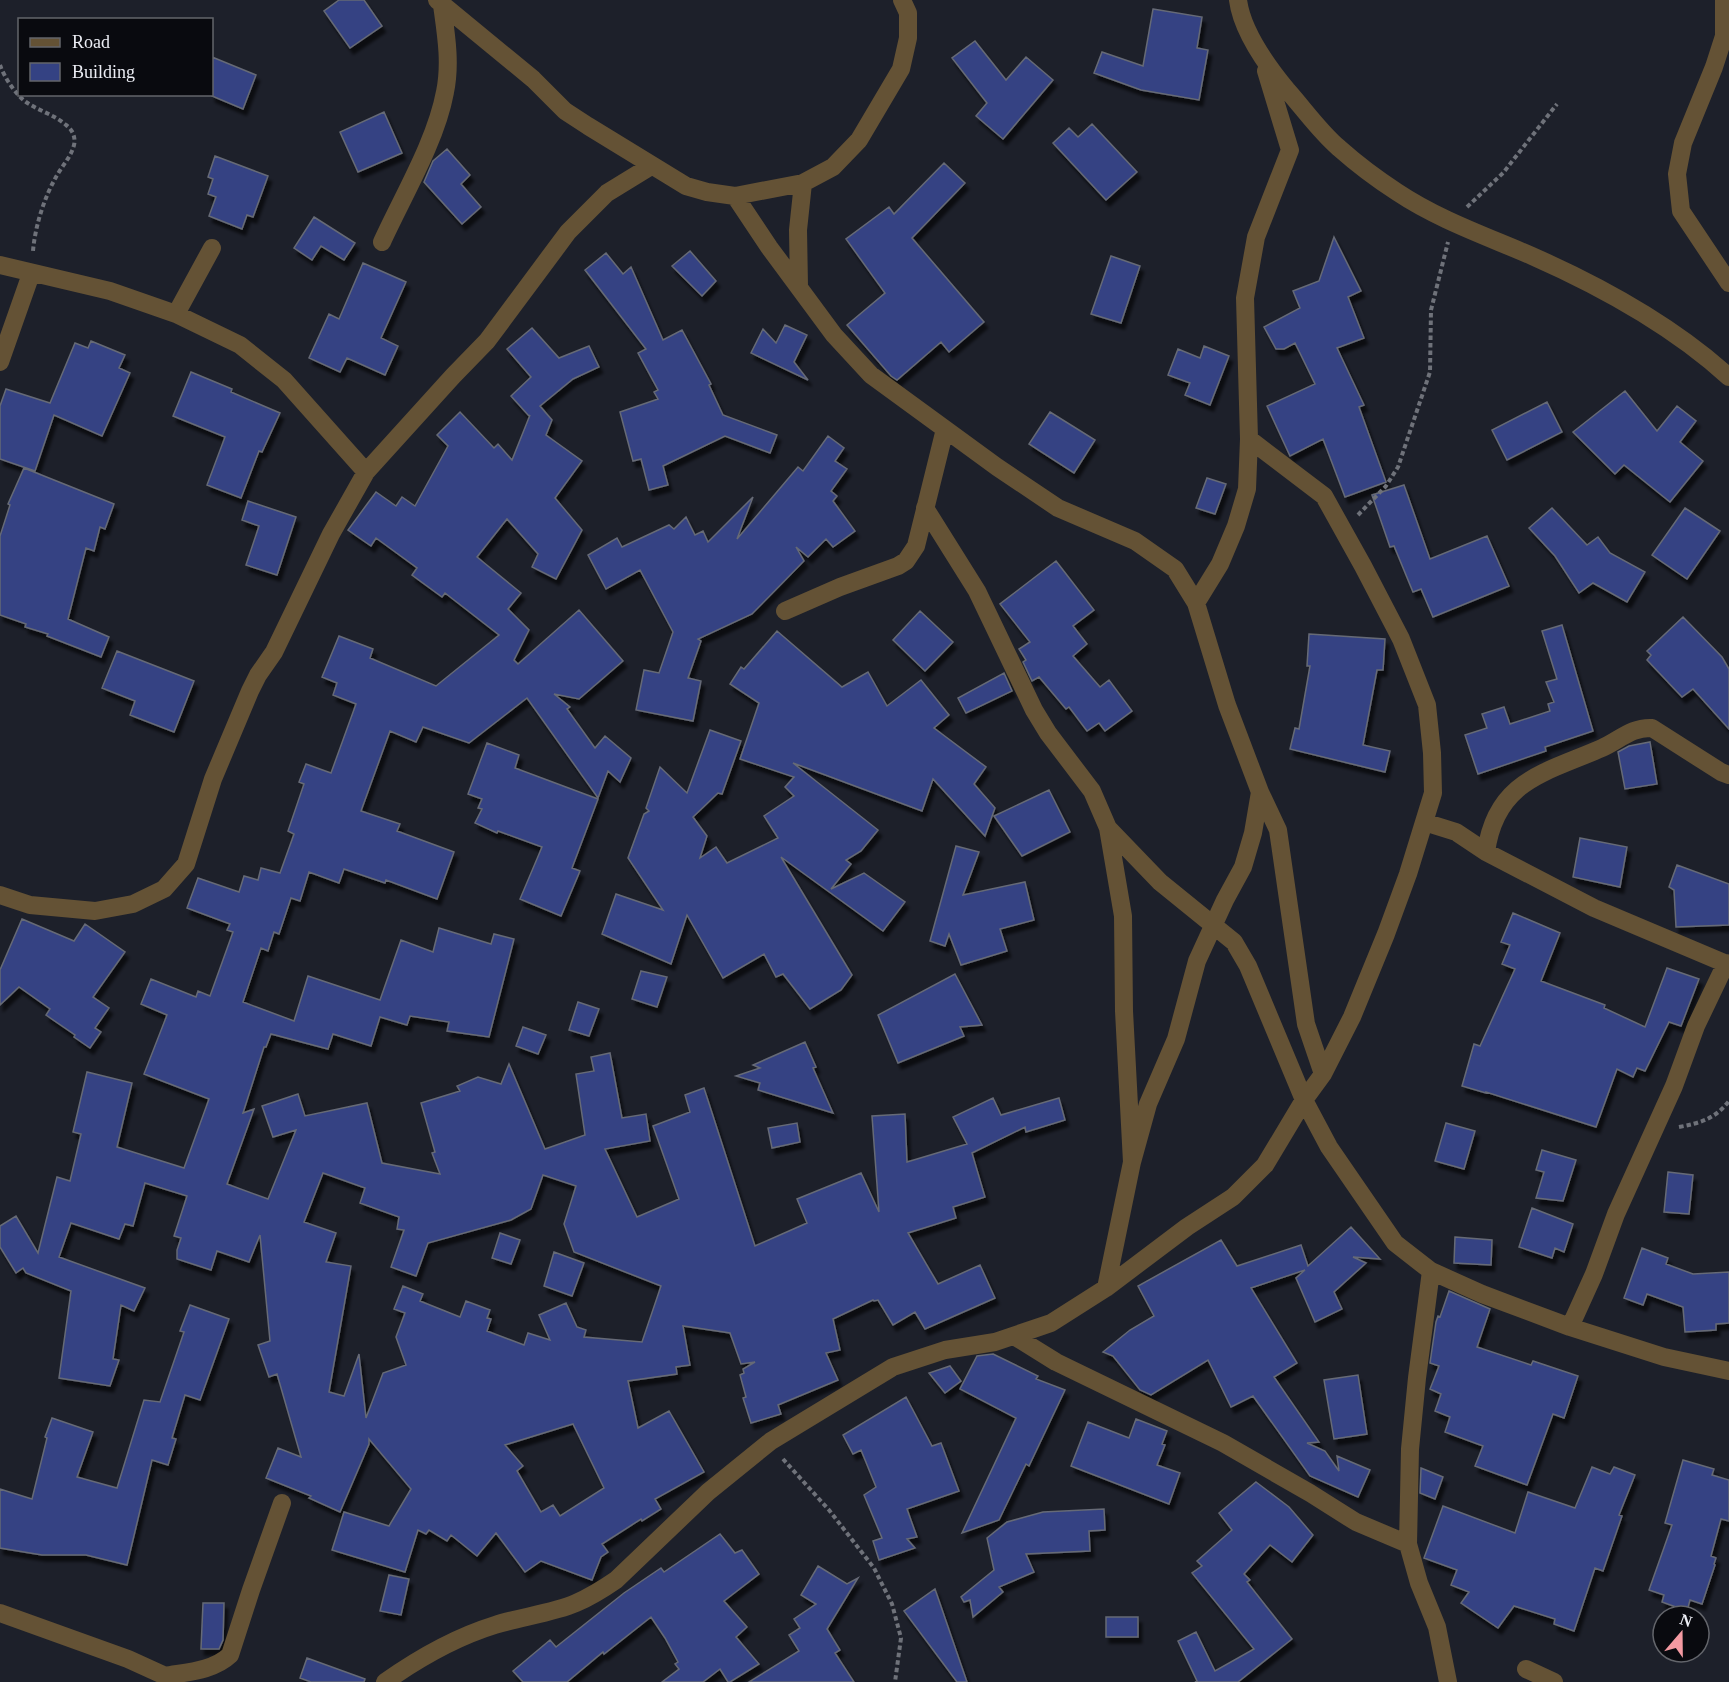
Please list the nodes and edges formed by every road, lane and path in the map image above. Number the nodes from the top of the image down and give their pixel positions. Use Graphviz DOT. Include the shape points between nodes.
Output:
graph roads {
  1 [pos="902,0"];
  2 [pos="1238,0"];
  3 [pos="1724,0"];
  4 [pos="439,2"];
  5 [pos="1265,64"];
  6 [pos="0,65"];
  7 [pos="18,92"];
  8 [pos="21,96"];
  9 [pos="1557,104"];
  10 [pos="651,166"];
  11 [pos="803,183"];
  12 [pos="735,196"];
  13 [pos="1453,224"];
  14 [pos="382,242"];
  15 [pos="213,248"];
  16 [pos="0,265"];
  17 [pos="34,274"];
  18 [pos="1729,283"];
  19 [pos="799,286"];
  20 [pos="176,314"];
  21 [pos="0,362"];
  22 [pos="1729,377"];
  23 [pos="945,429"];
  24 [pos="1249,439"];
  25 [pos="366,472"];
  26 [pos="925,508"];
  27 [pos="1347,537"];
  28 [pos="1196,603"];
  29 [pos="785,611"];
  30 [pos="1729,775"];
  31 [pos="1260,792"];
  32 [pos="1424,822"];
  33 [pos="1108,828"];
  34 [pos="1485,852"];
  35 [pos="0,895"];
  36 [pos="1213,923"];
  37 [pos="1728,964"];
  38 [pos="1323,1074"];
  39 [pos="1304,1100"];
  40 [pos="1729,1101"];
  41 [pos="1652,1132"];
  42 [pos="1132,1162"];
  43 [pos="1431,1271"];
  44 [pos="1106,1288"];
  45 [pos="1570,1327"];
  46 [pos="1014,1336"];
  47 [pos="1729,1371"];
  48 [pos="771,1441"];
  49 [pos="282,1503"];
  50 [pos="1408,1544"];
  51 [pos="0,1613"];
  52 [pos="1526,1669"];
  53 [pos="172,1679"];
  54 [pos="386,1682"];
  55 [pos="895,1682"];
  56 [pos="1448,1682"];
  57 [pos="1554,1682"];
  1 -- 11 [label="street" via="908,13 908,38 900,69 859,140 833,167"];
  2 -- 5 [label="street" via="1246,28"];
  3 -- 18 [label="street" via="1724,36 1683,143 1677,174 1681,211"];
  4 -- 10 [label="street" via="533,79 565,111"];
  4 -- 14 [label="street" via="448,56 445,92 429,141"];
  5 -- 13 [label="street" via="1337,147 1397,192"];
  5 -- 24 [label="street" via="1290,150 1256,237 1245,298"];
  6 -- 7 [label="path"];
  8 -- 17 [label="path" via="60,120 75,137 68,160 48,195 34,241"];
  9 -- 13 [label="path" via="1503,173"];
  10 -- 12 [label="street" via="686,186"];
  10 -- 25 [label="street" via="607,193 568,232 487,342"];
  11 -- 12 [label="street"];
  11 -- 19 [label="street" via="798,230"];
  12 -- 19 [label="street"];
  13 -- 22 [label="street" via="1534,257 1622,302 1665,327"];
  13 -- 27 [label="path" via="1431,310 1430,372 1406,444 1386,486 1358,516"];
  15 -- 20 [label="street"];
  16 -- 17 [label="street"];
  17 -- 20 [label="street" via="110,291"];
  17 -- 21 [label="street"];
  19 -- 23 [label="street" via="834,335 871,375"];
  20 -- 25 [label="street" via="240,345 284,380"];
  23 -- 26 [label="street"];
  23 -- 28 [label="street" via="1058,508 1135,541 1175,569"];
  24 -- 27 [label="street" via="1324,496"];
  24 -- 28 [label="street" via="1247,489 1236,526 1220,564"];
  25 -- 35 [label="street" via="250,691 213,779 186,864 164,889 132,904 95,911 30,905"];
  26 -- 29 [label="street" via="916,546 906,561"];
  26 -- 33 [label="street" via="977,591 1034,710 1092,792"];
  27 -- 32 [label="street" via="1401,639 1427,705 1433,792"];
  28 -- 31 [label="street" via="1227,705"];
  30 -- 34 [label="street" via="1652,728 1642,727 1604,748 1536,775 1512,793 1494,817"];
  31 -- 36 [label="street" via="1243,867"];
  31 -- 38 [label="street" via="1278,830 1306,1024"];
  32 -- 34 [label="street" via="1456,832"];
  32 -- 38 [label="street" via="1386,934 1352,1017"];
  33 -- 36 [label="street" via="1160,882"];
  33 -- 42 [label="street" via="1123,916"];
  34 -- 37 [label="street" via="1594,908"];
  36 -- 39 [label="street" via="1234,942 1248,966"];
  36 -- 42 [label="street" via="1197,961 1176,1039 1148,1104"];
  37 -- 41 [label="street" via="1696,1026"];
  38 -- 39 [label="street"];
  39 -- 43 [label="street" via="1329,1147 1395,1243"];
  39 -- 44 [label="street" via="1265,1165 1233,1197"];
  40 -- 41 [label="path" via="1706,1121"];
  41 -- 45 [label="street"];
  42 -- 44 [label="street"];
  43 -- 45 [label="street"];
  43 -- 50 [label="street" via="1410,1449"];
  44 -- 46 [label="street" via="1051,1323"];
  45 -- 47 [label="street" via="1664,1357"];
  46 -- 48 [label="street" via="945,1350 893,1367"];
  46 -- 50 [label="street" via="1056,1362 1223,1443 1356,1522"];
  48 -- 54 [label="street" via="708,1492 599,1592 574,1604 459,1638"];
  48 -- 55 [label="path" via="788,1467 829,1510 874,1568 892,1604 901,1638"];
  49 -- 53 [label="street" via="230,1655 222,1663"];
  50 -- 56 [label="street" via="1437,1627"];
  51 -- 53 [label="street"];
  52 -- 57 [label="street"];
}
